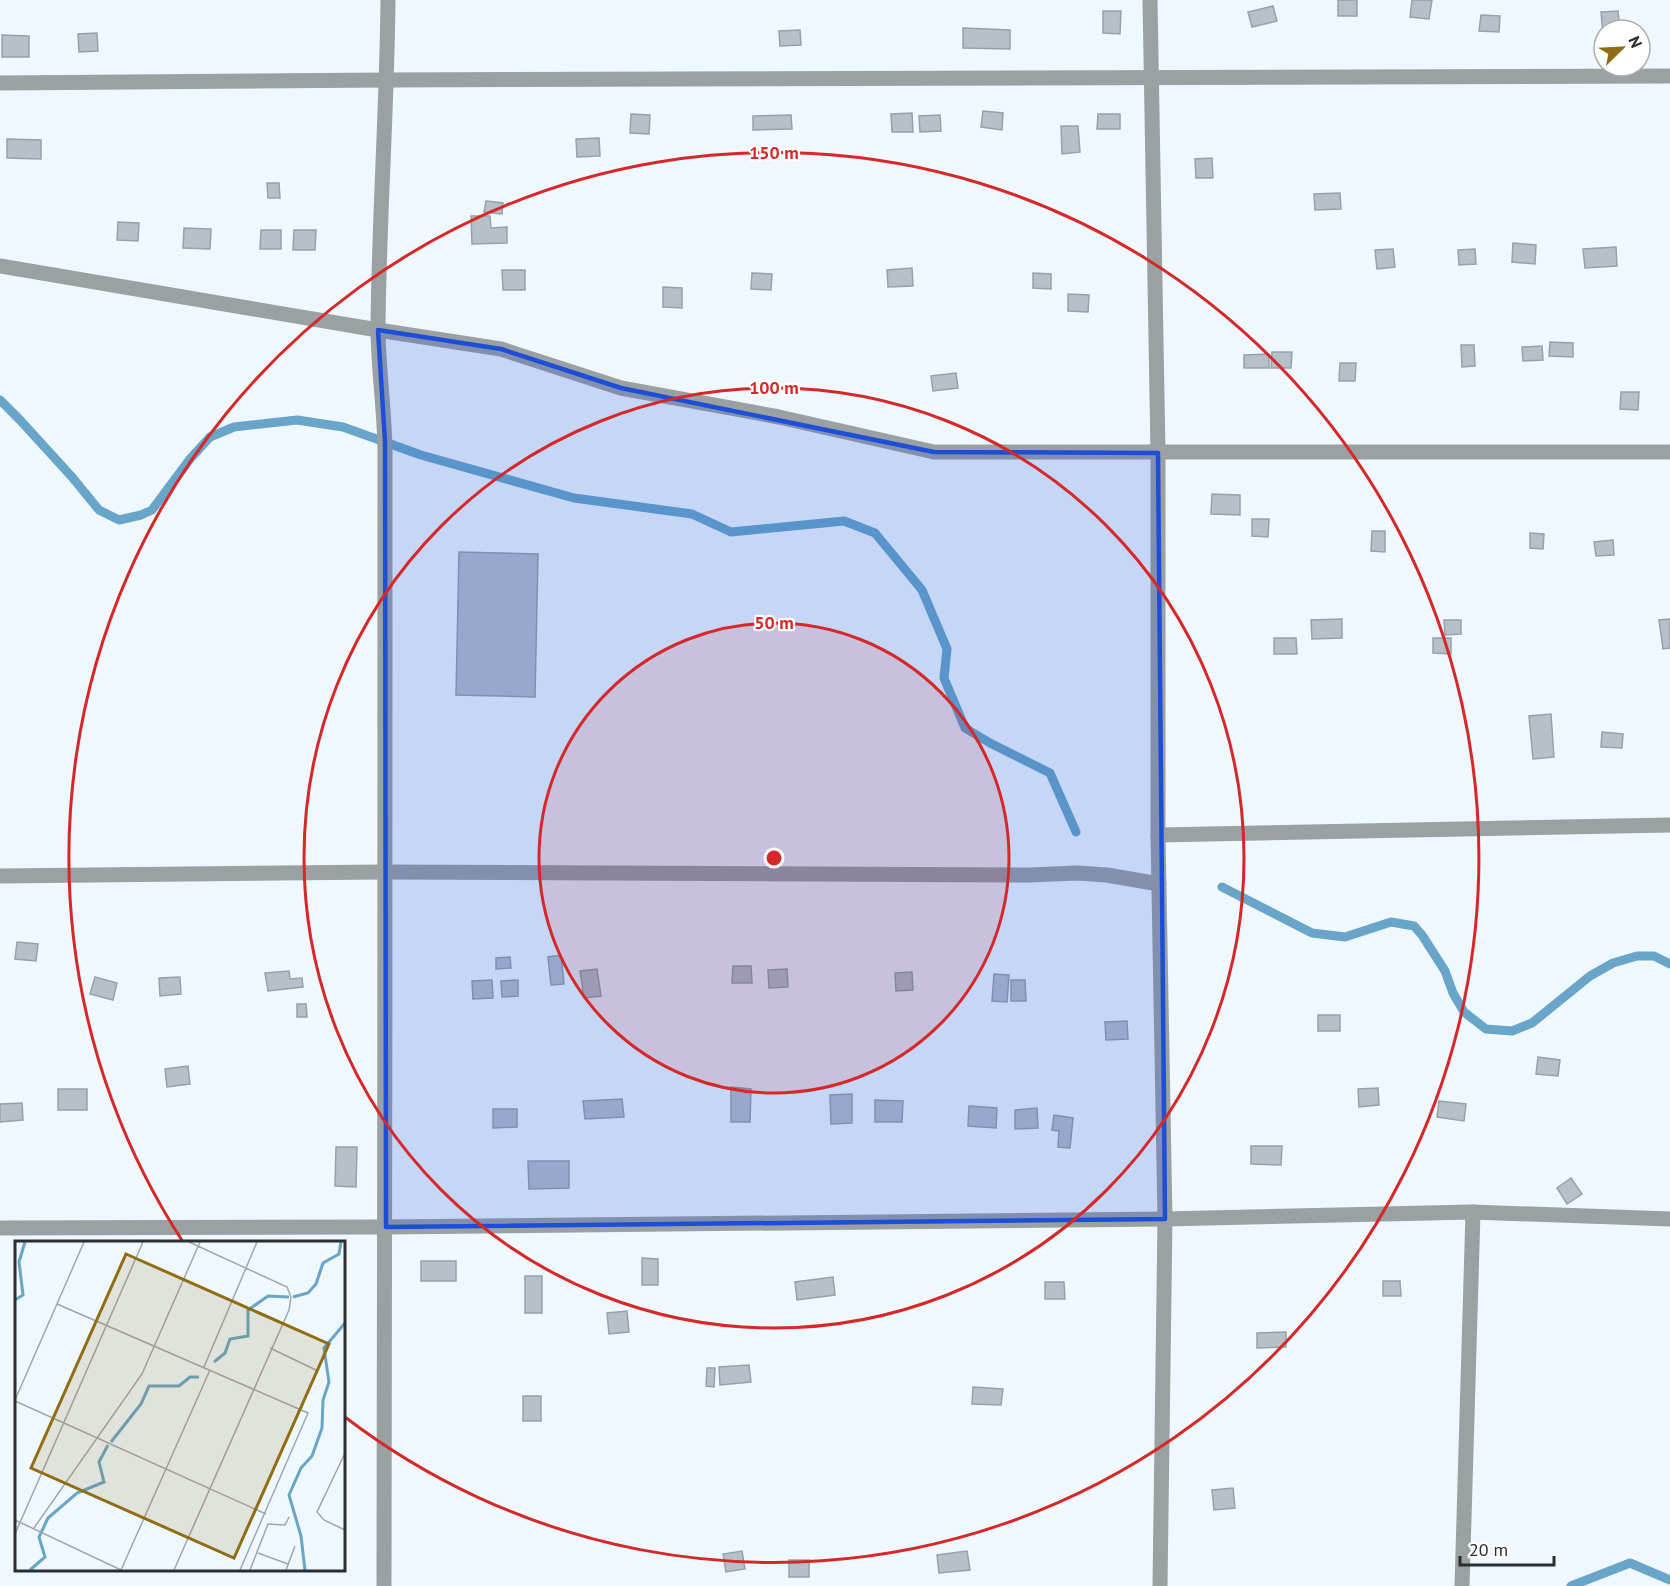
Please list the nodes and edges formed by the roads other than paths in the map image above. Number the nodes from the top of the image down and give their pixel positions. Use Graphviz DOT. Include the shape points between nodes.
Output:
graph roads {
  1 [pos="388,0"];
  2 [pos="1150,0"];
  3 [pos="1670,76"];
  4 [pos="1152,79"];
  5 [pos="387,80"];
  6 [pos="0,83"];
  7 [pos="0,266"];
  8 [pos="378,330"];
  9 [pos="1670,452"];
  10 [pos="1158,453"];
  11 [pos="1670,825"];
  12 [pos="1158,835"];
  13 [pos="383,872"];
  14 [pos="0,876"];
  15 [pos="1159,884"];
  16 [pos="1473,1212"];
  17 [pos="1165,1219"];
  18 [pos="1670,1219"];
  19 [pos="386,1227"];
  20 [pos="0,1228"];
  21 [pos="384,1586"];
  22 [pos="1160,1586"];
  23 [pos="1462,1586"];
  1 -- 5 [label="street"];
  2 -- 4 [label="street"];
  3 -- 4 [label="street"];
  4 -- 5 [label="street"];
  4 -- 10 [label="street"];
  5 -- 6 [label="street"];
  5 -- 8 [label="street"];
  7 -- 8 [label="street"];
  8 -- 10 [label="street" via="501,349 621,388 779,417 933,452"];
  8 -- 13 [label="street" via="385,442"];
  9 -- 10 [label="street"];
  10 -- 12 [label="street"];
  11 -- 12 [label="street"];
  12 -- 15 [label="street"];
  13 -- 14 [label="street"];
  13 -- 15 [label="street" via="1077,873"];
  13 -- 19 [label="street"];
  15 -- 17 [label="street"];
  16 -- 17 [label="street"];
  16 -- 18 [label="street"];
  16 -- 23 [label="street"];
  17 -- 19 [label="street"];
  17 -- 22 [label="street"];
  19 -- 20 [label="street"];
  19 -- 21 [label="street"];
}
